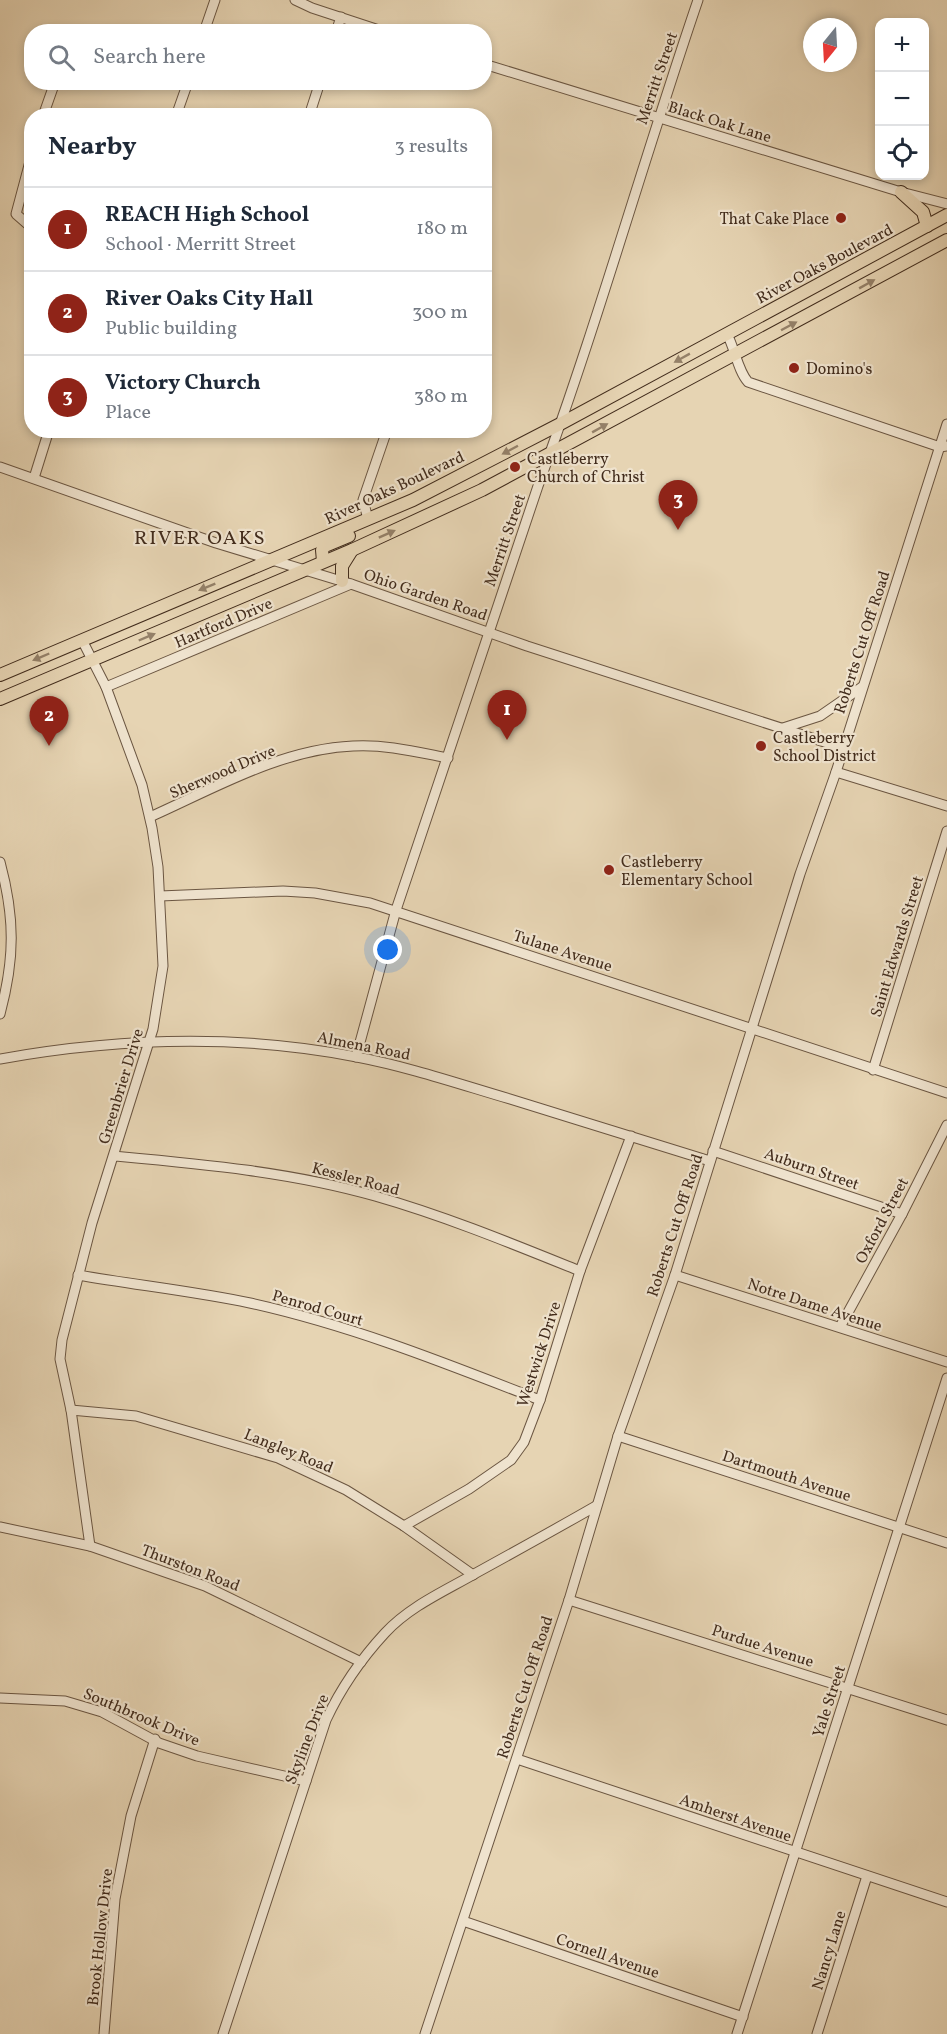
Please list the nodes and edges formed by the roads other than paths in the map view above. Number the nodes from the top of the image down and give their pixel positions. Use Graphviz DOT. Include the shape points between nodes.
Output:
graph roads {
  1 [pos="215,0"];
  2 [pos="295,0"];
  3 [pos="698,0"];
  4 [pos="341,17"];
  5 [pos="207,24"];
  6 [pos="339,24"];
  7 [pos="362,24"];
  8 [pos="492,66"];
  9 [pos="52,90"];
  10 [pos="185,90"];
  11 [pos="317,90"];
  12 [pos="46,108"];
  13 [pos="179,108"];
  14 [pos="312,108"];
  15 [pos="658,118"];
  16 [pos="24,184"];
  17 [pos="901,192"];
  18 [pos="947,204"];
  19 [pos="947,215"];
  20 [pos="24,221"];
  21 [pos="927,226"];
  22 [pos="947,240"];
  23 [pos="947,245"];
  24 [pos="930,249"];
  25 [pos="882,250"];
  26 [pos="893,270"];
  27 [pos="727,334"];
  28 [pos="737,353"];
  29 [pos="562,423"];
  30 [pos="947,424"];
  31 [pos="46,438"];
  32 [pos="384,438"];
  33 [pos="943,447"];
  34 [pos="549,456"];
  35 [pos="0,467"];
  36 [pos="34,478"];
  37 [pos="372,517"];
  38 [pos="352,550"];
  39 [pos="273,559"];
  40 [pos="323,561"];
  41 [pos="304,569"];
  42 [pos="244,571"];
  43 [pos="347,583"];
  44 [pos="192,618"];
  45 [pos="489,632"];
  46 [pos="82,640"];
  47 [pos="94,659"];
  48 [pos="0,675"];
  49 [pos="106,687"];
  50 [pos="862,687"];
  51 [pos="0,699"];
  52 [pos="783,728"];
  53 [pos="843,748"];
  54 [pos="448,758"];
  55 [pos="836,772"];
  56 [pos="947,806"];
  57 [pos="150,818"];
  58 [pos="947,831"];
  59 [pos="0,862"];
  60 [pos="3,887"];
  61 [pos="160,896"];
  62 [pos="396,910"];
  63 [pos="0,1014"];
  64 [pos="751,1027"];
  65 [pos="149,1043"];
  66 [pos="356,1057"];
  67 [pos="0,1059"];
  68 [pos="873,1070"];
  69 [pos="947,1093"];
  70 [pos="947,1125"];
  71 [pos="632,1136"];
  72 [pos="713,1150"];
  73 [pos="114,1156"];
  74 [pos="710,1161"];
  75 [pos="902,1214"];
  76 [pos="580,1271"];
  77 [pos="78,1275"];
  78 [pos="675,1275"];
  79 [pos="840,1328"];
  80 [pos="947,1362"];
  81 [pos="947,1378"];
  82 [pos="540,1400"];
  83 [pos="71,1410"];
  84 [pos="618,1436"];
  85 [pos="596,1506"];
  86 [pos="404,1526"];
  87 [pos="0,1527"];
  88 [pos="900,1528"];
  89 [pos="947,1543"];
  90 [pos="90,1546"];
  91 [pos="473,1575"];
  92 [pos="569,1599"];
  93 [pos="361,1662"];
  94 [pos="848,1688"];
  95 [pos="0,1698"];
  96 [pos="947,1720"];
  97 [pos="155,1739"];
  98 [pos="517,1759"];
  99 [pos="306,1781"];
  100 [pos="795,1853"];
  101 [pos="867,1876"];
  102 [pos="947,1902"];
  103 [pos="463,1921"];
  104 [pos="743,2017"];
  105 [pos="104,2034"];
  106 [pos="223,2034"];
  107 [pos="425,2034"];
  108 [pos="737,2034"];
  109 [pos="817,2034"];
  1 -- 5 [label="street"];
  2 -- 4 [label="street"];
  3 -- 15 [label="street, Merritt Street"];
  4 -- 6 [label="street"];
  4 -- 7 [label="street"];
  8 -- 15 [label="street, Black Oak Lane"];
  9 -- 12 [label="street"];
  10 -- 13 [label="street"];
  11 -- 14 [label="street"];
  15 -- 17 [label="street, Black Oak Lane"];
  15 -- 29 [label="street, Merritt Street"];
  16 -- 20 [label="street" via="16,214"];
  17 -- 18 [label="street, Black Oak Lane"];
  17 -- 21 [label="main road" via="923,212"];
  19 -- 21 [label="main road, River Oaks Boulevard"];
  21 -- 25 [label="main road, River Oaks Boulevard"];
  22 -- 24 [label="main road"];
  23 -- 24 [label="main road"];
  24 -- 26 [label="main road"];
  25 -- 26 [label="main road"];
  25 -- 27 [label="main road, River Oaks Boulevard"];
  28 -- 26 [label="main road, one-way"];
  27 -- 28 [label="street"];
  27 -- 29 [label="main road, River Oaks Boulevard, one-way"];
  28 -- 33 [label="street" via="742,375 748,382"];
  34 -- 28 [label="main road, one-way"];
  29 -- 34 [label="street, Merritt Street"];
  29 -- 37 [label="main road, River Oaks Boulevard, one-way"];
  30 -- 33 [label="street, Roberts Cut Off Road"];
  31 -- 36 [label="street"];
  32 -- 37 [label="street" via="363,500"];
  33 -- 50 [label="street, Roberts Cut Off Road"];
  38 -- 34 [label="main road, one-way"];
  34 -- 45 [label="street, Merritt Street"];
  35 -- 36 [label="street, Ohio Garden Road"];
  36 -- 39 [label="street, Ohio Garden Road" via="216,543"];
  37 -- 39 [label="main road, River Oaks Boulevard"];
  37 -- 40 [label="main road" via="374,525 325,546"];
  38 -- 40 [label="main road"];
  38 -- 43 [label="main road" via="342,566"];
  39 -- 41 [label="street, Ohio Garden Road"];
  39 -- 42 [label="main road, River Oaks Boulevard"];
  40 -- 41 [label="main road"];
  41 -- 43 [label="street, Ohio Garden Road"];
  41 -- 44 [label="main road"];
  42 -- 44 [label="main road" via="253,575 254,582 194,608"];
  42 -- 46 [label="main road, River Oaks Boulevard, one-way"];
  43 -- 45 [label="street, Ohio Garden Road"];
  43 -- 49 [label="street, Hartford Drive"];
  47 -- 44 [label="main road, one-way"];
  45 -- 52 [label="street, Ohio Garden Road"];
  45 -- 54 [label="street, Merritt Street"];
  46 -- 47 [label="street, Greenbrier Drive"];
  46 -- 48 [label="main road, River Oaks Boulevard, one-way"];
  47 -- 49 [label="street, Greenbrier Drive"];
  47 -- 51 [label="main road"];
  49 -- 57 [label="street, Greenbrier Drive"];
  50 -- 52 [label="street" via="820,716"];
  50 -- 53 [label="street, Roberts Cut Off Road"];
  52 -- 53 [label="street, Ohio Garden Road"];
  53 -- 55 [label="street, Roberts Cut Off Road"];
  54 -- 57 [label="street, Sherwood Drive" via="396,748 353,746 313,751 250,772"];
  54 -- 62 [label="street, Merritt Street"];
  55 -- 56 [label="street"];
  55 -- 64 [label="street, Roberts Cut Off Road"];
  57 -- 61 [label="street, Greenbrier Drive"];
  58 -- 68 [label="street, Saint Edwards Street"];
  59 -- 60 [label="street"];
  60 -- 63 [label="street" via="13,930 13,956"];
  61 -- 62 [label="street, Tulane Avenue" via="284,891 315,893"];
  61 -- 65 [label="street, Greenbrier Drive" via="163,966"];
  62 -- 64 [label="street, Tulane Avenue"];
  62 -- 66 [label="street, Merritt Street"];
  64 -- 68 [label="street, Tulane Avenue"];
  64 -- 72 [label="street, Roberts Cut Off Road"];
  65 -- 66 [label="street, Almena Road" via="219,1042"];
  65 -- 67 [label="street, Almena Road" via="79,1047"];
  65 -- 73 [label="street, Greenbrier Drive"];
  66 -- 71 [label="street, Almena Road" via="405,1067"];
  68 -- 69 [label="street, Tulane Avenue"];
  70 -- 75 [label="street, Oxford Street"];
  71 -- 74 [label="street, Almena Road"];
  71 -- 76 [label="street, Westwick Drive"];
  72 -- 74 [label="street, Roberts Cut Off Road"];
  72 -- 75 [label="street, Auburn Street"];
  73 -- 76 [label="street, Kessler Road" via="298,1178 375,1196 507,1241"];
  73 -- 77 [label="street, Greenbrier Drive"];
  74 -- 78 [label="street, Roberts Cut Off Road"];
  75 -- 79 [label="street, Oxford Street"];
  76 -- 82 [label="street, Westwick Drive"];
  77 -- 82 [label="street, Penrod Court" via="249,1303 337,1326"];
  77 -- 83 [label="street, Greenbrier Drive" via="60,1359"];
  78 -- 79 [label="street, Notre Dame Avenue"];
  78 -- 84 [label="street, Roberts Cut Off Road"];
  79 -- 80 [label="street, Notre Dame Avenue"];
  81 -- 88 [label="street, Yale Street"];
  82 -- 86 [label="street, Westwick Drive" via="524,1442 511,1460"];
  83 -- 86 [label="street, Langley Road" via="136,1416 278,1458 346,1490"];
  83 -- 90 [label="street, Greenbrier Drive"];
  84 -- 85 [label="street, Roberts Cut Off Road"];
  84 -- 88 [label="street, Dartmouth Avenue"];
  85 -- 91 [label="street, Skyline Drive"];
  85 -- 92 [label="street, Roberts Cut Off Road"];
  86 -- 91 [label="street, Langley Road"];
  87 -- 90 [label="street, Thurston Road"];
  88 -- 89 [label="street, Dartmouth Avenue"];
  88 -- 94 [label="street, Yale Street"];
  90 -- 93 [label="street, Thurston Road" via="205,1586"];
  91 -- 93 [label="street, Skyline Drive" via="419,1606 386,1632"];
  92 -- 94 [label="street, Purdue Avenue"];
  92 -- 98 [label="street, Roberts Cut Off Road"];
  93 -- 99 [label="street, Skyline Drive" via="326,1720"];
  94 -- 96 [label="street, Purdue Avenue"];
  94 -- 100 [label="street, Yale Street"];
  95 -- 97 [label="street, Southbrook Drive" via="65,1701 102,1712"];
  97 -- 99 [label="street, Southbrook Drive" via="197,1756"];
  97 -- 105 [label="street, Brook Hollow Drive" via="131,1816 115,1899"];
  98 -- 100 [label="street, Amherst Avenue"];
  98 -- 103 [label="street, Roberts Cut Off Road"];
  99 -- 106 [label="street, Skyline Drive"];
  100 -- 101 [label="street, Amherst Avenue"];
  100 -- 104 [label="street, Yale Street"];
  101 -- 102 [label="street, Amherst Avenue"];
  101 -- 109 [label="street, Nancy Lane"];
  103 -- 104 [label="street, Cornell Avenue"];
  103 -- 107 [label="street, Roberts Cut Off Road"];
  104 -- 108 [label="street, Yale Street"];
}
